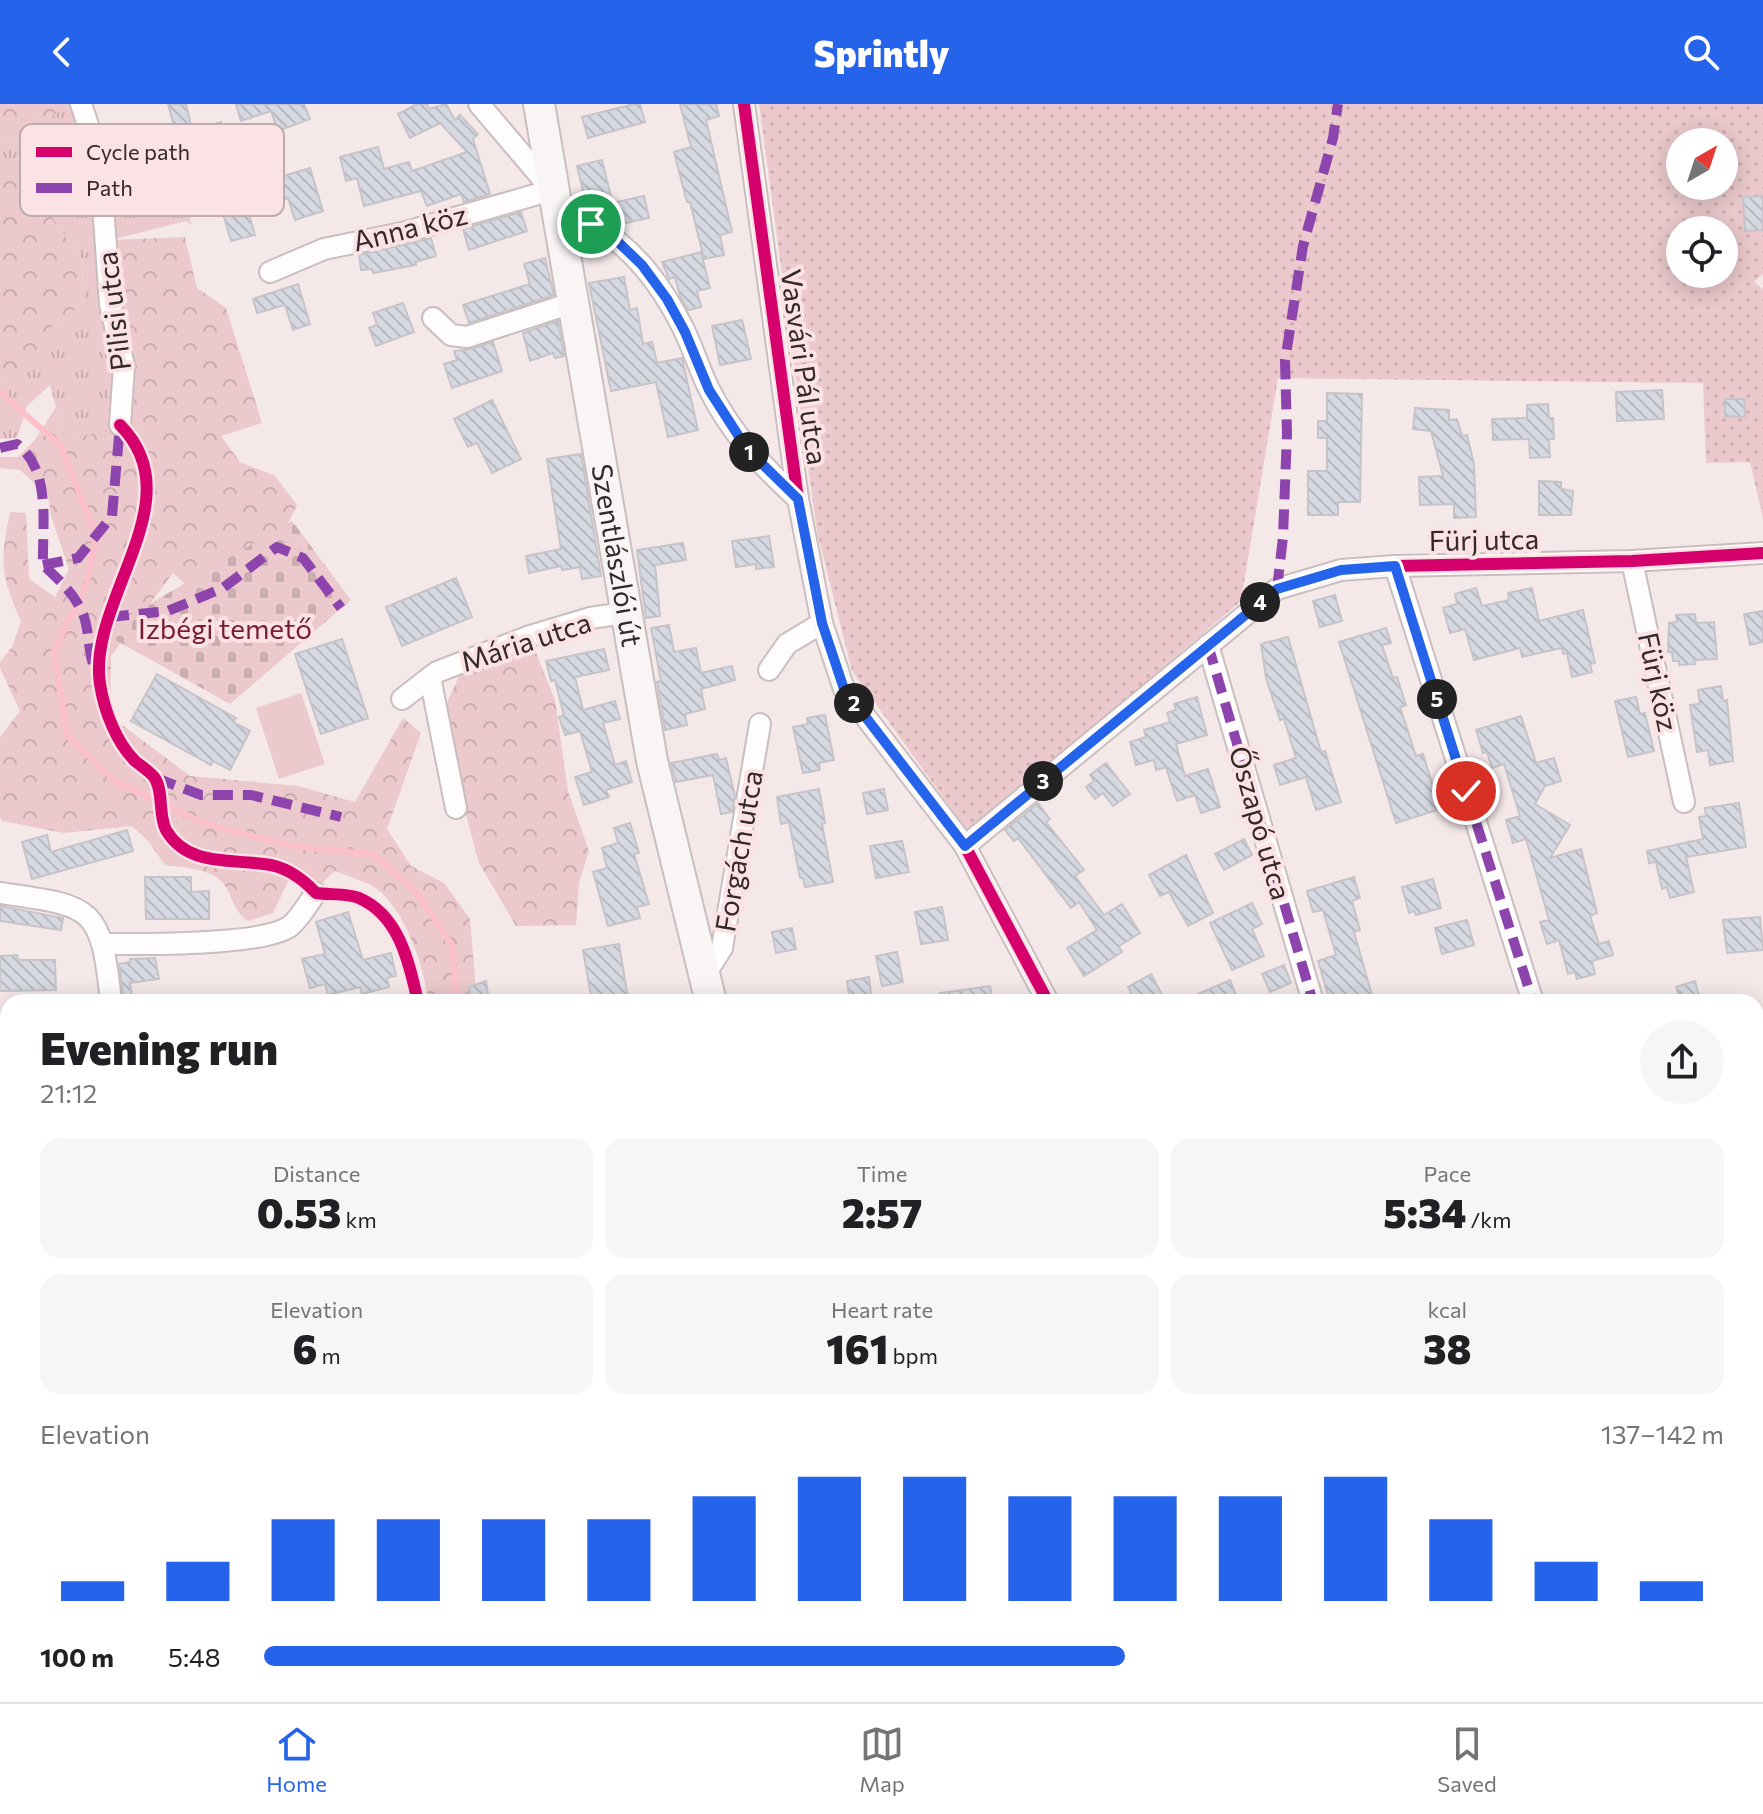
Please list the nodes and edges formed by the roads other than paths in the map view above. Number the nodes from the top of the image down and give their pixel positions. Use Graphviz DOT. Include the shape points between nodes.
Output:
graph roads {
  1 [pos="81,104"];
  2 [pos="479,104"];
  3 [pos="539,104"];
  4 [pos="744,104"];
  5 [pos="88,124"];
  6 [pos="555,203"];
  7 [pos="104,216"];
  8 [pos="270,272"];
  9 [pos="572,303"];
  10 [pos="433,318"];
  11 [pos="120,425"];
  12 [pos="798,499"];
  13 [pos="1763,553"];
  14 [pos="1632,561"];
  15 [pos="1395,566"];
  16 [pos="625,613"];
  17 [pos="822,623"];
  18 [pos="1208,645"];
  19 [pos="769,670"];
  20 [pos="430,677"];
  21 [pos="402,699"];
  22 [pos="760,724"];
  23 [pos="1684,802"];
  24 [pos="456,808"];
  25 [pos="965,846"];
  26 [pos="0,893"];
  27 [pos="316,893"];
  28 [pos="103,944"];
  29 [pos="708,987"];
  30 [pos="110,994"];
  31 [pos="1044,994"];
  32 [pos="1311,994"];
  33 [pos="1530,994"];
  1 -- 5 [label="street, Pilisi utca"];
  2 -- 6 [label="street"];
  3 -- 6 [label="main road, Szentlászlói út"];
  4 -- 12 [label="street, Vasvári Pál utca"];
  6 -- 8 [label="street, Anna köz" via="324,249"];
  6 -- 9 [label="main road, Szentlászlói út"];
  6 -- 12 [label="street" via="615,239 642,265 667,299 709,390 747,449"];
  7 -- 11 [label="street, Pilisi utca" via="110,304 124,366"];
  9 -- 10 [label="street" via="467,337 451,335"];
  9 -- 16 [label="main road, Szentlászlói út"];
  12 -- 17 [label="street, Vasvári Pál utca"];
  13 -- 14 [label="street, Fürj utca"];
  14 -- 15 [label="street, Fürj utca"];
  14 -- 23 [label="street, Fürj köz"];
  15 -- 18 [label="street, Fürj utca" via="1341,570 1277,589"];
  15 -- 33 [label="street"];
  16 -- 20 [label="street, Mária utca" via="530,636"];
  16 -- 29 [label="main road, Szentlászlói út" via="652,761"];
  17 -- 19 [label="street" via="787,644"];
  17 -- 25 [label="street, Vasvári Pál utca" via="844,689"];
  18 -- 25 [label="street, Fürj utca"];
  18 -- 32 [label="street, Őszapó utca"];
  20 -- 21 [label="street, Mária utca"];
  20 -- 24 [label="street, Mária utca"];
  22 -- 29 [label="street, Forgách utca" via="722,948"];
  25 -- 31 [label="street, Vasvári Pál utca"];
  26 -- 28 [label="street" via="69,904 93,921"];
  27 -- 28 [label="street" via="287,928 253,937"];
  28 -- 30 [label="street"];
}
